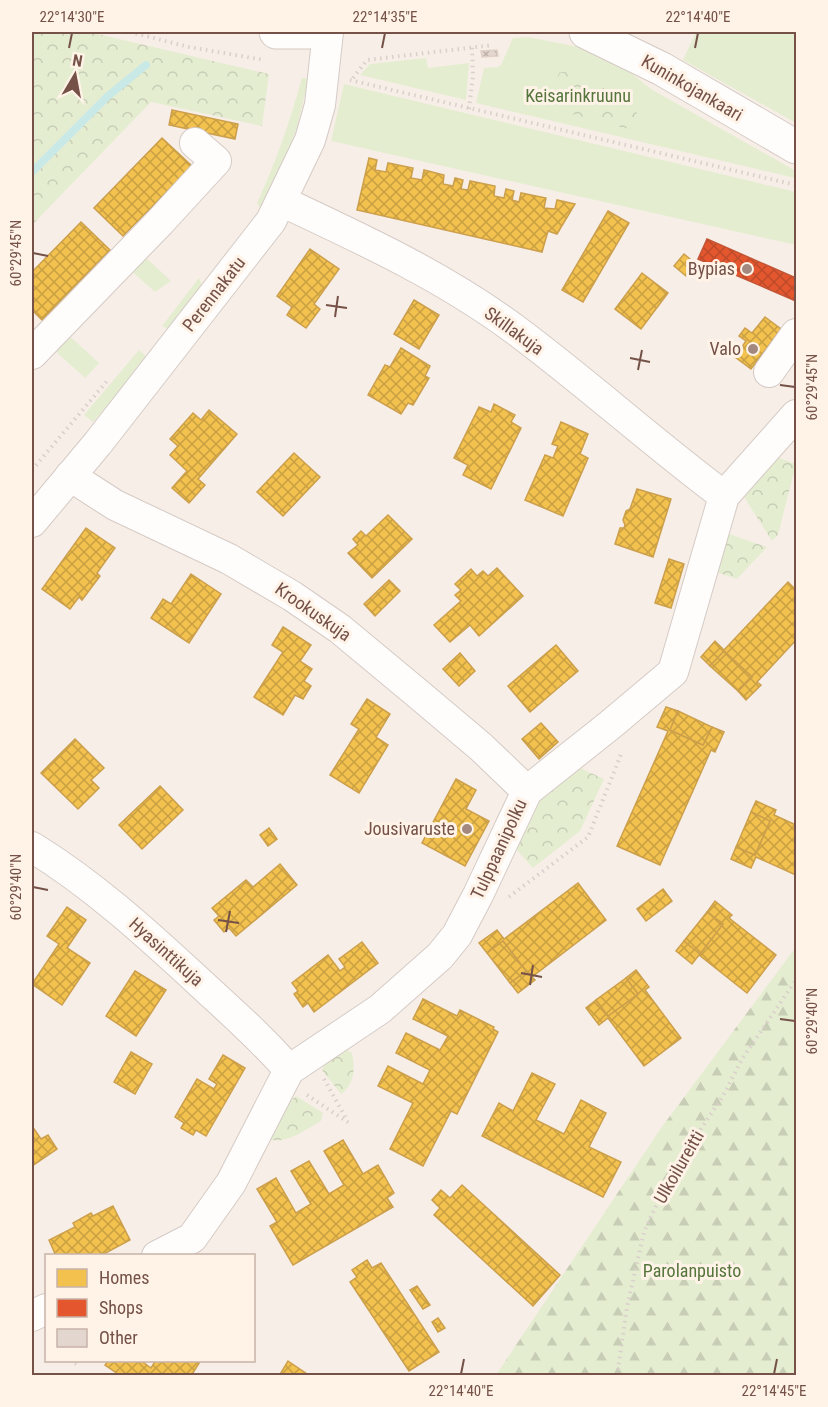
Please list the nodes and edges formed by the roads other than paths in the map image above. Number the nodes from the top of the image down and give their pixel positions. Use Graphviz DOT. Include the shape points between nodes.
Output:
graph roads {
  1 [pos="308,32"];
  2 [pos="328,32"];
  3 [pos="586,32"];
  4 [pos="273,46"];
  5 [pos="195,143"];
  6 [pos="796,147"];
  7 [pos="281,201"];
  8 [pos="796,334"];
  9 [pos="32,354"];
  10 [pos="769,372"];
  11 [pos="796,415"];
  12 [pos="70,476"];
  13 [pos="724,496"];
  14 [pos="32,522"];
  15 [pos="526,791"];
  16 [pos="32,847"];
  17 [pos="294,1069"];
  18 [pos="162,1254"];
  1 -- 4 [label="street"];
  2 -- 7 [label="street, Perennakatu" via="320,105 310,140"];
  3 -- 6 [label="street, Kuninkojankaari" via="662,69"];
  5 -- 9 [label="street" via="216,161"];
  7 -- 12 [label="street, Perennakatu" via="271,220"];
  7 -- 13 [label="street, Skillakuja" via="393,255 516,330"];
  8 -- 10 [label="street"];
  11 -- 13 [label="street, Tulppaanipolku"];
  12 -- 14 [label="street, Perennakatu"];
  12 -- 15 [label="street, Krookuskuja" via="115,505 229,559 340,628 481,747"];
  13 -- 15 [label="street, Tulppaanipolku" via="673,672"];
  15 -- 17 [label="street, Tulppaanipolku" via="478,895 440,956 380,1009"];
  16 -- 17 [label="street, Hyasinttikuja" via="96,890"];
  17 -- 18 [label="street, Tulppaanipolku" via="231,1183 192,1238"];
}
